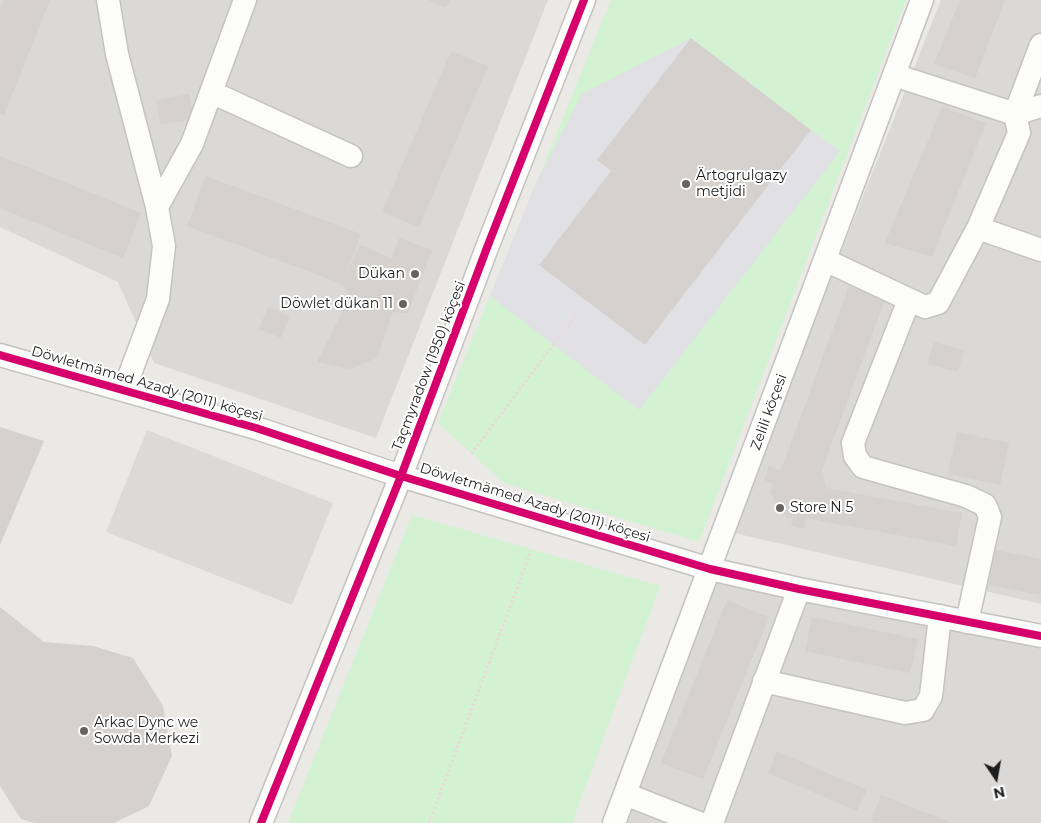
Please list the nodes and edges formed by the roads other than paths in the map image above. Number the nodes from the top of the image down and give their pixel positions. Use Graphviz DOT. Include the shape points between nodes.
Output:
graph roads {
  1 [pos="108,0"];
  2 [pos="245,0"];
  3 [pos="584,0"];
  4 [pos="922,0"];
  5 [pos="1041,44"];
  6 [pos="894,75"];
  7 [pos="211,92"];
  8 [pos="1041,106"];
  9 [pos="1015,114"];
  10 [pos="351,156"];
  11 [pos="157,207"];
  12 [pos="978,228"];
  13 [pos="1041,250"];
  14 [pos="825,260"];
  15 [pos="909,300"];
  16 [pos="0,355"];
  17 [pos="124,390"];
  18 [pos="401,476"];
  19 [pos="710,569"];
  20 [pos="799,589"];
  21 [pos="940,616"];
  22 [pos="967,622"];
  23 [pos="1041,636"];
  24 [pos="764,680"];
  25 [pos="625,794"];
  26 [pos="261,823"];
  27 [pos="614,823"];
  28 [pos="699,823"];
  29 [pos="712,823"];
  1 -- 11 [label="street" via="117,54"];
  2 -- 7 [label="street"];
  3 -- 18 [label="street, Taçmyradow (1950) köçesi"];
  4 -- 6 [label="street, Zelili köçesi"];
  5 -- 9 [label="street"];
  6 -- 9 [label="street"];
  6 -- 14 [label="street, Zelili köçesi"];
  7 -- 10 [label="street"];
  7 -- 11 [label="street" via="192,144"];
  8 -- 9 [label="street"];
  9 -- 12 [label="street" via="1019,133"];
  11 -- 17 [label="street" via="164,246 158,298"];
  12 -- 13 [label="street"];
  12 -- 15 [label="street" via="938,302 925,307"];
  14 -- 15 [label="street"];
  14 -- 19 [label="street, Zelili köçesi"];
  15 -- 22 [label="street" via="853,443 855,456 863,467 966,496 985,505 990,517"];
  16 -- 17 [label="street, Döwletmämed Azady (2011) köçesi"];
  17 -- 18 [label="street, Döwletmämed Azady (2011) köçesi" via="256,428"];
  18 -- 19 [label="street, Döwletmämed Azady (2011) köçesi"];
  18 -- 26 [label="street, Taçmyradow (1950) köçesi"];
  19 -- 20 [label="street, Döwletmämed Azady (2011) köçesi"];
  19 -- 25 [label="street, Zelili köçesi"];
  20 -- 21 [label="street, Döwletmämed Azady (2011) köçesi"];
  20 -- 24 [label="street"];
  21 -- 22 [label="street, Döwletmämed Azady (2011) köçesi"];
  21 -- 24 [label="street" via="931,696 923,710 905,713"];
  22 -- 23 [label="street, Döwletmämed Azady (2011) köçesi"];
  24 -- 29 [label="street"];
  25 -- 27 [label="street, Zelili köçesi"];
  25 -- 28 [label="street"];
}
